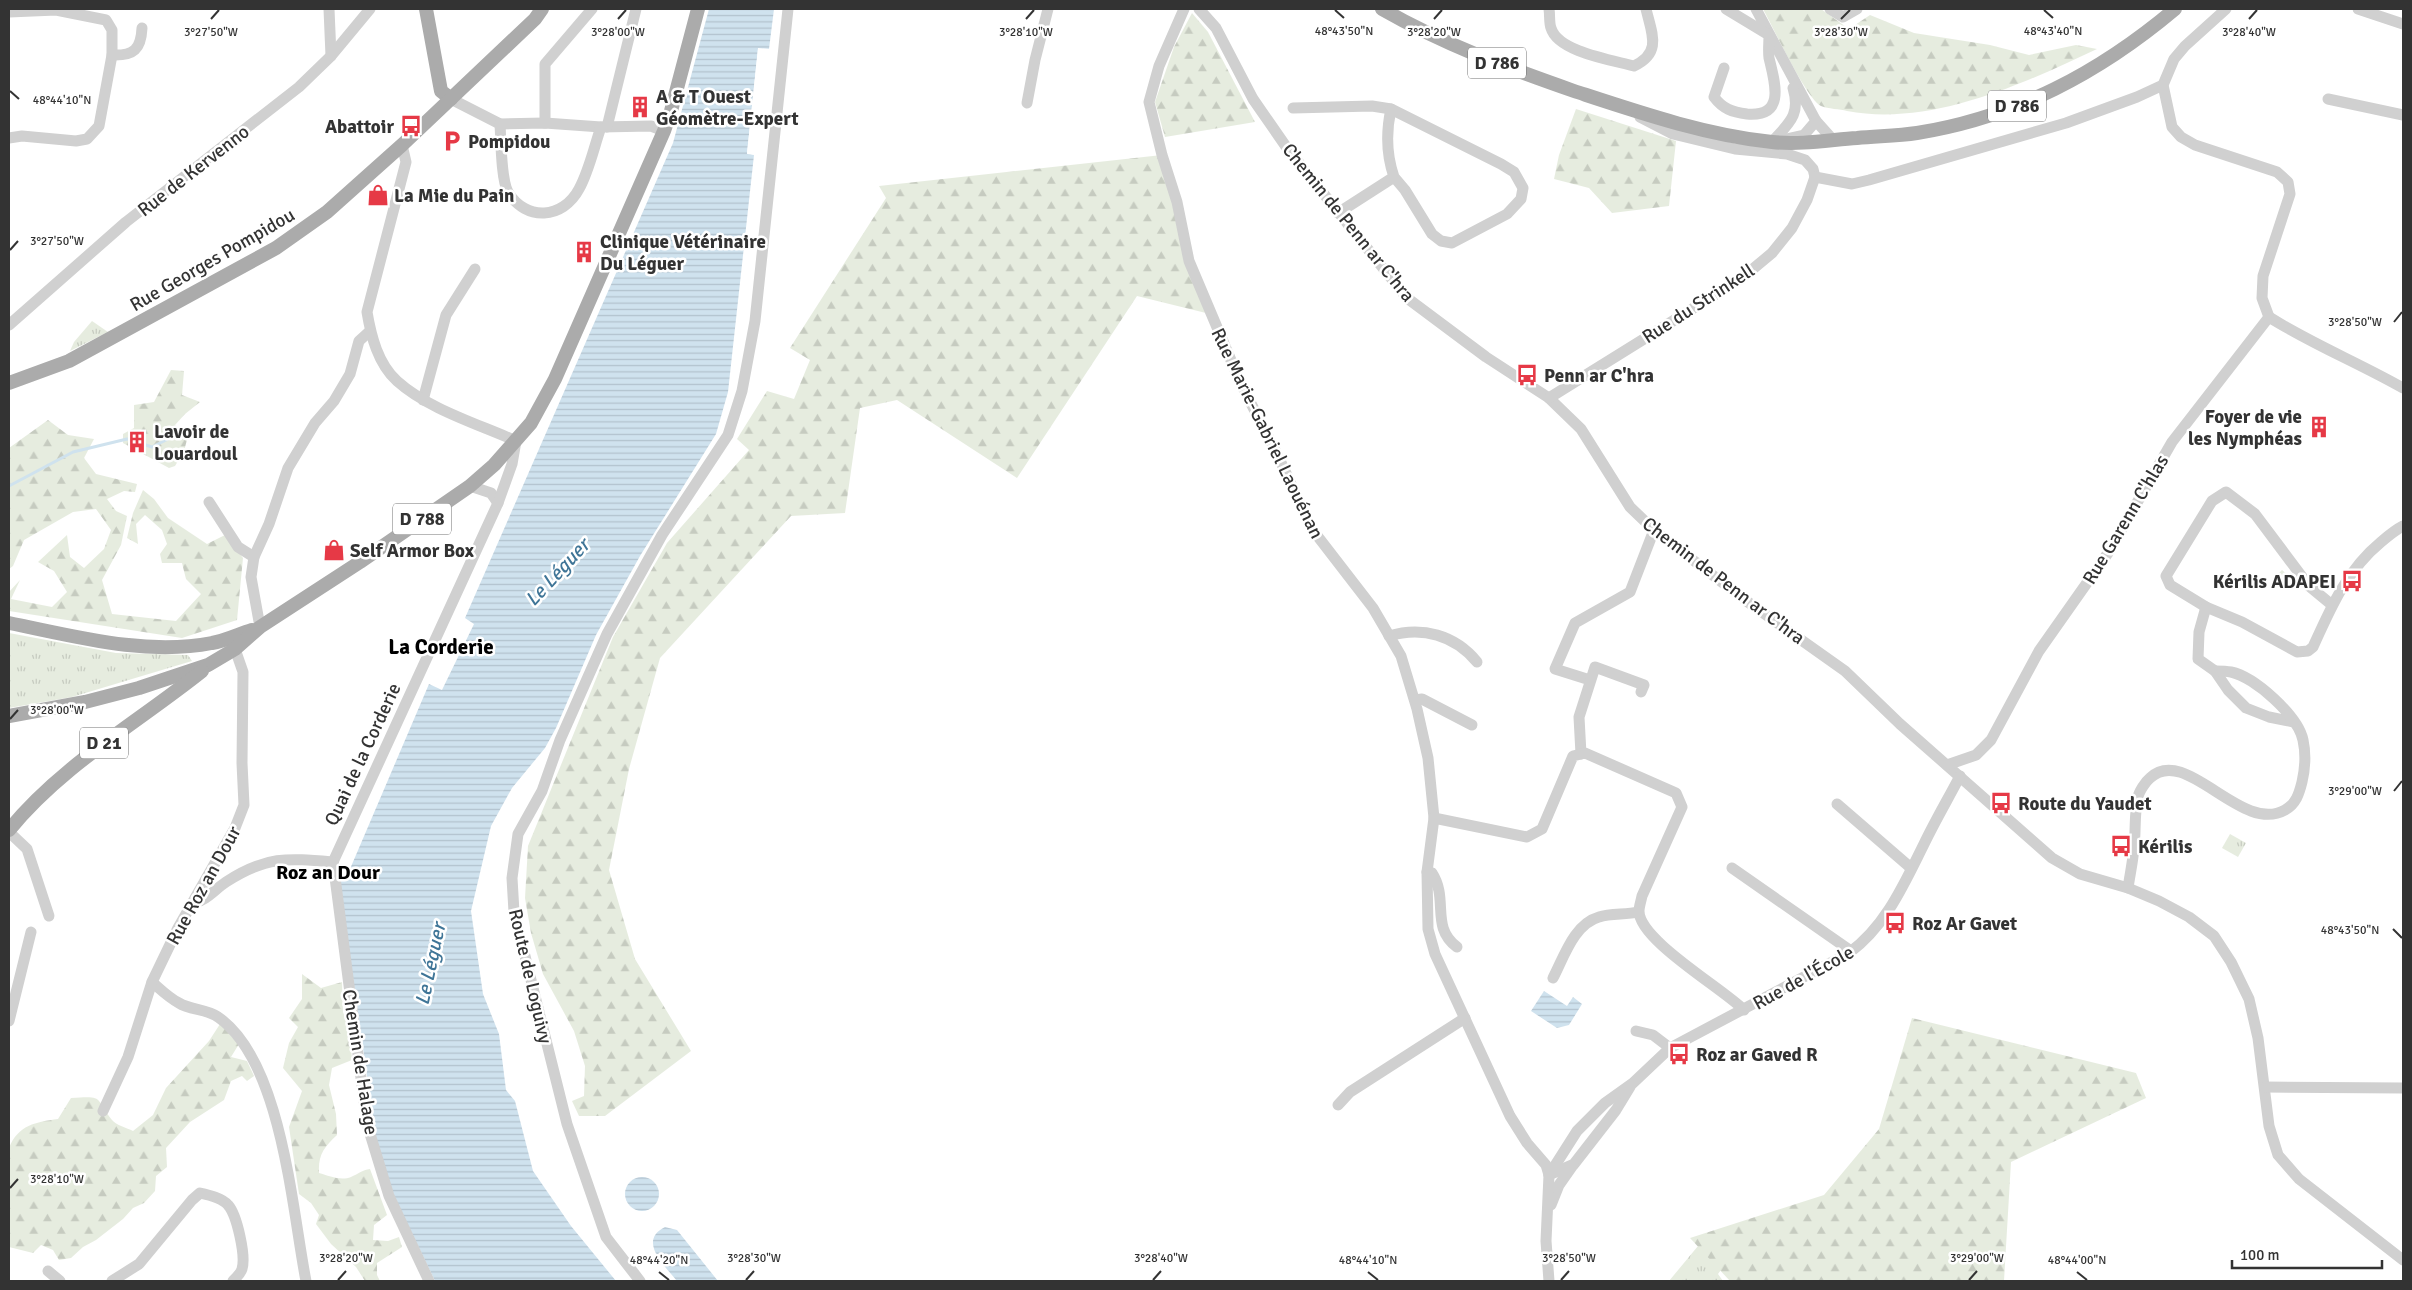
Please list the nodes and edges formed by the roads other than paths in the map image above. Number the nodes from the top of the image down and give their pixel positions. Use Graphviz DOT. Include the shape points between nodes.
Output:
graph roads {
  1 [pos="56,9"];
  2 [pos="328,9"];
  3 [pos="370,9"];
  4 [pos="426,9"];
  5 [pos="542,9"];
  6 [pos="592,9"];
  7 [pos="636,9"];
  8 [pos="698,9"];
  9 [pos="788,9"];
  10 [pos="1048,9"];
  11 [pos="1184,9"];
  12 [pos="1198,9"];
  13 [pos="1382,9"];
  14 [pos="1549,9"];
  15 [pos="1646,9"];
  16 [pos="1726,9"];
  17 [pos="1756,9"];
  18 [pos="1830,9"];
  19 [pos="1857,9"];
  20 [pos="2175,9"];
  21 [pos="2226,9"];
  22 [pos="2358,9"];
  23 [pos="9,12"];
  24 [pos="2403,24"];
  25 [pos="142,28"];
  26 [pos="1769,35"];
  27 [pos="112,55"];
  28 [pos="331,56"];
  29 [pos="1724,68"];
  30 [pos="1788,70"];
  31 [pos="2163,85"];
  32 [pos="451,99"];
  33 [pos="2328,100"];
  34 [pos="1027,103"];
  35 [pos="1617,104"];
  36 [pos="1293,108"];
  37 [pos="1391,109"];
  38 [pos="2403,115"];
  39 [pos="1816,121"];
  40 [pos="545,123"];
  41 [pos="500,124"];
  42 [pos="604,127"];
  43 [pos="664,130"];
  44 [pos="9,138"];
  45 [pos="1833,140"];
  46 [pos="1772,142"];
  47 [pos="402,145"];
  48 [pos="1394,177"];
  49 [pos="1815,178"];
  50 [pos="1338,213"];
  51 [pos="475,269"];
  52 [pos="2269,317"];
  53 [pos="9,325"];
  54 [pos="370,331"];
  55 [pos="9,383"];
  56 [pos="2403,388"];
  57 [pos="1549,398"];
  58 [pos="423,400"];
  59 [pos="516,441"];
  60 [pos="470,486"];
  61 [pos="208,502"];
  62 [pos="498,503"];
  63 [pos="2403,526"];
  64 [pos="1654,530"];
  65 [pos="254,557"];
  66 [pos="2332,605"];
  67 [pos="2206,607"];
  68 [pos="9,622"];
  69 [pos="260,627"];
  70 [pos="1389,636"];
  71 [pos="234,649"];
  72 [pos="1477,662"];
  73 [pos="208,665"];
  74 [pos="2215,671"];
  75 [pos="1590,680"];
  76 [pos="1641,692"];
  77 [pos="1415,700"];
  78 [pos="9,716"];
  79 [pos="2294,722"];
  80 [pos="1472,724"];
  81 [pos="1577,755"];
  82 [pos="1947,765"];
  83 [pos="1960,776"];
  84 [pos="1837,804"];
  85 [pos="1434,818"];
  86 [pos="9,831"];
  87 [pos="333,862"];
  88 [pos="1732,868"];
  89 [pos="1912,868"];
  90 [pos="1427,872"];
  91 [pos="2128,888"];
  92 [pos="194,903"];
  93 [pos="1638,912"];
  94 [pos="49,916"];
  95 [pos="31,932"];
  96 [pos="1457,947"];
  97 [pos="1852,951"];
  98 [pos="1553,978"];
  99 [pos="152,982"];
  100 [pos="1744,1010"];
  101 [pos="1465,1018"];
  102 [pos="9,1021"];
  103 [pos="1636,1032"];
  104 [pos="1670,1048"];
  105 [pos="1633,1083"];
  106 [pos="2265,1087"];
  107 [pos="2403,1088"];
  108 [pos="1338,1105"];
  109 [pos="103,1111"];
  110 [pos="1574,1164"];
  111 [pos="1548,1174"];
  112 [pos="1546,1241"];
  113 [pos="2403,1260"];
  114 [pos="48,1271"];
  115 [pos="60,1281"];
  116 [pos="112,1281"];
  117 [pos="233,1281"];
  118 [pos="306,1281"];
  119 [pos="428,1281"];
  120 [pos="640,1281"];
  121 [pos="1549,1281"];
  1 -- 23 [label="street"];
  1 -- 27 [label="street" via="106,20 112,30"];
  2 -- 28 [label="street"];
  3 -- 28 [label="street, Rue de Kervenno"];
  4 -- 32 [label="main road" via="441,91"];
  5 -- 32 [label="main road, Rue Georges Pompidou"];
  6 -- 40 [label="street" via="545,64"];
  7 -- 42 [label="street"];
  8 -- 43 [label="main road, D 788"];
  9 -- 120 [label="street, Route de Loguivy" via="756,321 742,391 728,435 662,535 606,634 560,740 542,791 518,834 512,878 514,912 566,1124 606,1237"];
  10 -- 34 [label="street"];
  11 -- 70 [label="street, Rue Marie-Gabriel Laouénan" via="1158,66 1149,102 1178,202 1189,261 1241,384 1312,529 1372,608"];
  12 -- 50 [label="street, Chemin de Penn ar C'hra" via="1216,28 1253,100"];
  13 -- 35 [label="main road, D 786" via="1513,70"];
  14 -- 15 [label="street" via="1551,28 1558,40 1570,48 1634,66 1646,60 1652,50 1653,38"];
  16 -- 26 [label="street"];
  17 -- 26 [label="street"];
  18 -- 19 [label="street" via="1843,17"];
  20 -- 45 [label="main road, D 786" via="2107,61 2023,104 1971,121 1916,133"];
  21 -- 31 [label="street" via="2174,59"];
  22 -- 24 [label="street"];
  25 -- 27 [label="street" via="141,40 135,51 126,56"];
  26 -- 29 [label="street" via="1776,96 1770,108 1760,115 1737,113 1721,107 1714,97"];
  26 -- 30 [label="street"];
  27 -- 44 [label="street" via="99,126 87,138 76,141 22,136"];
  28 -- 53 [label="street, Rue de Kervenno" via="299,87 126,222"];
  30 -- 39 [label="street"];
  30 -- 46 [label="street" via="1797,102 1793,118"];
  31 -- 49 [label="street" via="2066,123 1869,180 1852,184"];
  31 -- 52 [label="street" via="2172,128 2181,137 2195,145 2277,172 2288,182 2290,194 2263,276 2262,298"];
  32 -- 41 [label="street"];
  32 -- 47 [label="main road, Rue Georges Pompidou"];
  33 -- 38 [label="street"];
  35 -- 46 [label="main road, D 786" via="1694,127"];
  35 -- 49 [label="street" via="1673,134 1805,160 1813,169"];
  36 -- 37 [label="street" via="1372,106"];
  37 -- 48 [label="street" via="1387,147"];
  37 -- 48 [label="street" via="1501,164 1514,172 1523,188 1521,199 1507,214 1452,243 1441,241 1432,234"];
  39 -- 45 [label="street"];
  39 -- 46 [label="street" via="1804,135"];
  40 -- 41 [label="street"];
  40 -- 42 [label="street"];
  41 -- 42 [label="street" via="501,155 508,192 526,210 546,214 563,209 579,190"];
  42 -- 43 [label="street" via="651,126"];
  43 -- 59 [label="main road, D 788" via="555,379 531,423"];
  45 -- 46 [label="main road, D 786" via="1809,144"];
  47 -- 54 [label="street" via="406,162 367,312"];
  47 -- 55 [label="main road, Rue Georges Pompidou" via="328,212 276,248 69,361"];
  48 -- 50 [label="street"];
  49 -- 57 [label="street, Rue du Strinkell" via="1808,200 1772,254 1742,278"];
  50 -- 57 [label="street, Chemin de Penn ar C'hra" via="1407,298 1486,357"];
  51 -- 58 [label="street" via="446,315"];
  52 -- 56 [label="street"];
  52 -- 82 [label="street, Rue Garenn C'hlas" via="2172,442 2108,553 2039,651 1991,740 1976,755"];
  54 -- 58 [label="street" via="380,358 396,380"];
  54 -- 65 [label="street" via="359,341 350,374 288,468"];
  57 -- 64 [label="street, Chemin de Penn ar C'hra" via="1581,429 1630,507"];
  58 -- 59 [label="street"];
  59 -- 60 [label="main road, D 788"];
  59 -- 62 [label="street, Quai de la Corderie" via="512,464"];
  60 -- 62 [label="street" via="491,493"];
  60 -- 69 [label="main road, D 788"];
  61 -- 65 [label="street" via="238,547"];
  62 -- 87 [label="street, Quai de la Corderie"];
  63 -- 66 [label="street" via="2370,551 2348,576"];
  64 -- 75 [label="street" via="1630,592 1575,623 1555,669"];
  64 -- 82 [label="street, Chemin de Penn ar C'hra" via="1845,671"];
  65 -- 69 [label="street" via="251,577"];
  66 -- 67 [label="street" via="2313,647 2297,652"];
  66 -- 67 [label="street" via="2309,586 2255,514 2226,492 2212,500 2166,576 2170,585"];
  67 -- 74 [label="street" via="2199,632 2198,659"];
  68 -- 69 [label="main road" via="100,642 175,648 214,643"];
  69 -- 71 [label="main road, D 788"];
  70 -- 72 [label="street" via="1404,632 1434,634 1467,649"];
  70 -- 77 [label="street, Rue Marie-Gabriel Laouénan" via="1401,656"];
  71 -- 73 [label="main road, D 788"];
  71 -- 92 [label="street, Rue Roz an Dour" via="243,672 244,806"];
  73 -- 78 [label="main road, D 788" via="85,702"];
  73 -- 86 [label="main road, D 21" via="69,771 24,811"];
  74 -- 79 [label="street" via="2231,672 2249,680 2266,692"];
  74 -- 79 [label="street" via="2246,708"];
  75 -- 76 [label="street" via="1594,667 1644,685"];
  75 -- 81 [label="street" via="1579,717"];
  77 -- 80 [label="street" via="1422,699"];
  77 -- 85 [label="street, Rue Marie-Gabriel Laouénan" via="1428,758"];
  79 -- 91 [label="street" via="2303,739 2303,776 2294,803 2278,813 2241,807 2179,771 2161,770 2149,778 2138,797"];
  81 -- 85 [label="street" via="1542,829 1527,837"];
  81 -- 93 [label="street" via="1585,753 1676,793 1682,807"];
  82 -- 83 [label="street, Chemin de Penn ar C'hra"];
  83 -- 89 [label="street, Rue de l'École"];
  83 -- 91 [label="street" via="2052,858 2080,874"];
  84 -- 89 [label="street"];
  85 -- 90 [label="street, Rue Marie-Gabriel Laouénan"];
  86 -- 94 [label="street" via="27,849"];
  87 -- 92 [label="street" via="276,859 265,862 226,882 203,901"];
  87 -- 119 [label="street, Chemin de Halage" via="367,1124 389,1196"];
  88 -- 97 [label="street"];
  89 -- 97 [label="street, Rue de l'École" via="1877,928"];
  90 -- 96 [label="street" via="1432,873 1440,890 1442,926 1447,940"];
  90 -- 101 [label="street, Rue Marie-Gabriel Laouénan" via="1428,929 1435,954"];
  91 -- 106 [label="street" via="2189,917 2214,936 2249,999"];
  92 -- 99 [label="street, Rue Roz an Dour"];
  93 -- 98 [label="street" via="1600,916 1585,923"];
  93 -- 100 [label="street" via="1656,942"];
  95 -- 102 [label="street"];
  97 -- 100 [label="street, Rue de l'École"];
  99 -- 109 [label="street, Rue Roz an Dour" via="128,1057"];
  99 -- 118 [label="street" via="179,1004 217,1016 237,1035 261,1077 282,1139"];
  100 -- 104 [label="street, Rue de l'École"];
  101 -- 108 [label="street" via="1350,1092"];
  101 -- 111 [label="street, Rue Marie-Gabriel Laouénan" via="1510,1116 1546,1165"];
  103 -- 104 [label="street" via="1653,1035"];
  104 -- 105 [label="street, Rue de l'École"];
  105 -- 110 [label="street, Rue de l'École"];
  105 -- 111 [label="street, Rue de l'École" via="1605,1103 1577,1131"];
  106 -- 107 [label="street"];
  106 -- 113 [label="street" via="2273,1143 2284,1163 2299,1179"];
  110 -- 111 [label="street"];
  110 -- 112 [label="street, Rue de l'École" via="1554,1194"];
  111 -- 112 [label="street"];
  112 -- 121 [label="street"];
  114 -- 115 [label="street"];
  116 -- 117 [label="street" via="138,1264 200,1193 228,1204 234,1215 242,1269"];
}
